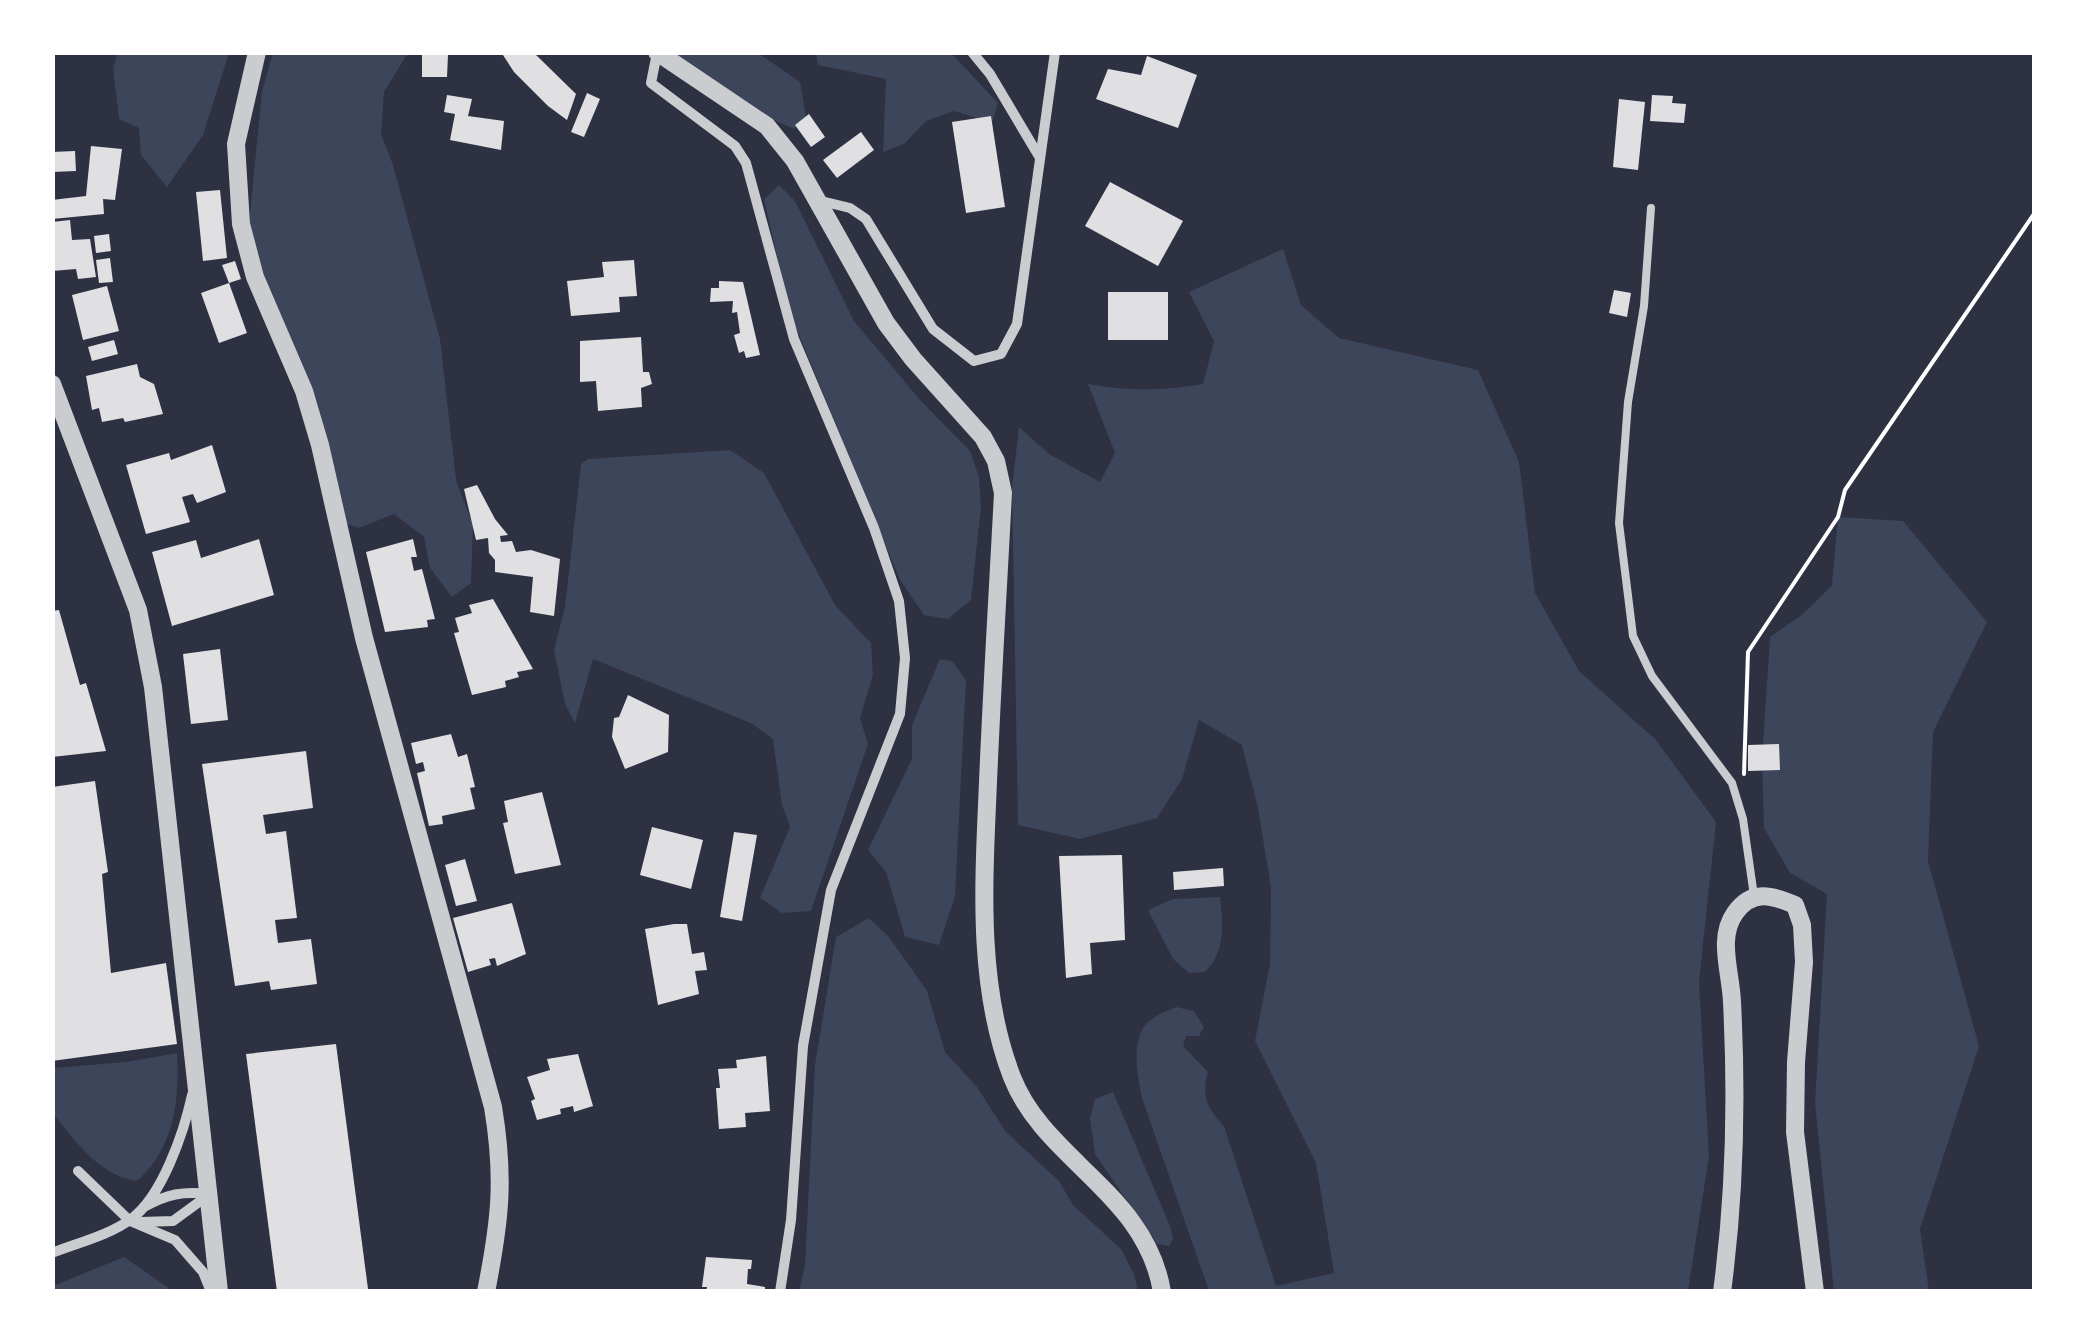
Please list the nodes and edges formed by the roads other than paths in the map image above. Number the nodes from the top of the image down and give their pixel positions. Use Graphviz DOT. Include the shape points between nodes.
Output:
graph roads {
  1 [pos="257,52"];
  2 [pos="972,52"];
  3 [pos="1055,52"];
  4 [pos="657,53"];
  5 [pos="1040,158"];
  6 [pos="816,199"];
  7 [pos="1651,208"];
  8 [pos="52,384"];
  9 [pos="1754,896"];
  10 [pos="197,1075"];
  11 [pos="78,1171"];
  12 [pos="210,1194"];
  13 [pos="142,1208"];
  14 [pos="130,1221"];
  15 [pos="52,1253"];
  16 [pos="211,1292"];
  17 [pos="219,1292"];
  18 [pos="486,1292"];
  19 [pos="780,1292"];
  20 [pos="1162,1292"];
  21 [pos="1722,1292"];
  22 [pos="1815,1292"];
  1 -- 18 [label="street" via="236,144 241,224 320,445 364,638 493,1108 502,1182"];
  2 -- 5 [label="street"];
  3 -- 5 [label="street"];
  4 -- 6 [label="street" via="767,126"];
  4 -- 19 [label="street" via="651,83 734,146 746,163 794,339 898,600 905,658 900,714 831,890 803,1046"];
  5 -- 6 [label="street" via="1017,324 1001,354 974,361 933,329 866,219"];
  6 -- 20 [label="street" via="886,323 996,460 1003,493 984,873 986,951 1000,1035 1028,1109 1133,1222"];
  7 -- 9 [label="lane" via="1619,523 1633,636 1652,676 1732,783"];
  8 -- 10 [label="street" via="138,610 154,688"];
  9 -- 21 [label="street" via="1735,912 1724,937 1737,1093"];
  9 -- 22 [label="street" via="1772,894 1795,905 1802,925 1795,1132"];
  10 -- 12 [label="street"];
  10 -- 13 [label="street" via="179,1145"];
  11 -- 14 [label="street"];
  12 -- 13 [label="street" via="180,1192"];
  12 -- 14 [label="street" via="173,1221"];
  12 -- 17 [label="street"];
  13 -- 14 [label="street"];
  14 -- 15 [label="street"];
  14 -- 16 [label="street" via="175,1240 204,1272"];
}
